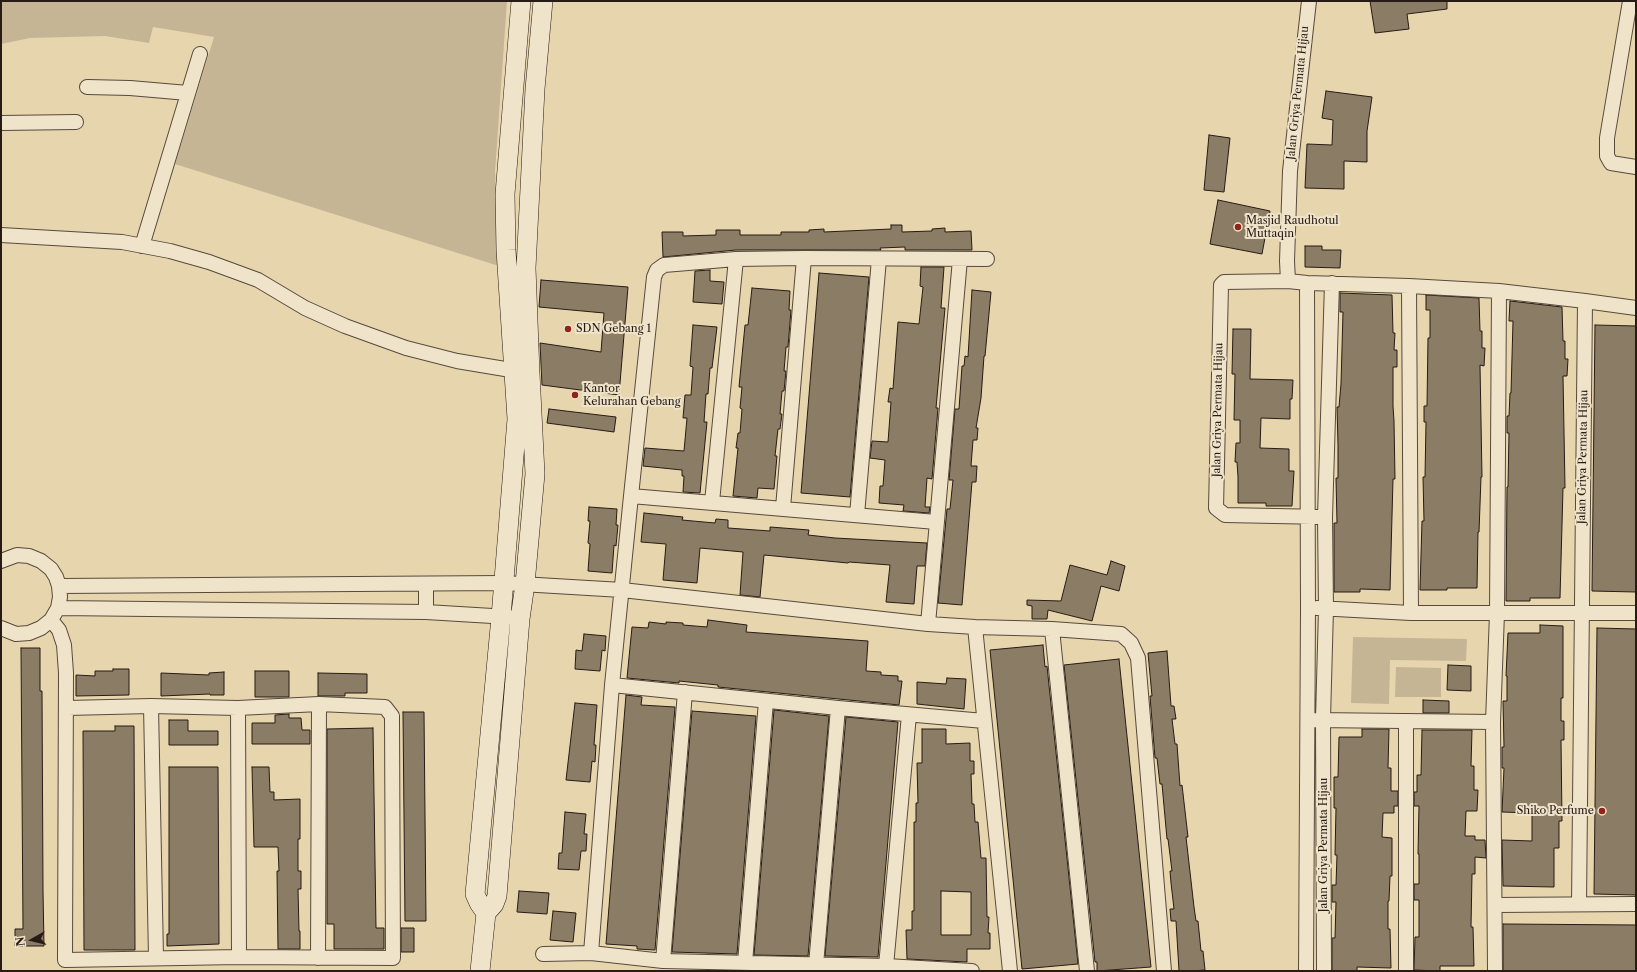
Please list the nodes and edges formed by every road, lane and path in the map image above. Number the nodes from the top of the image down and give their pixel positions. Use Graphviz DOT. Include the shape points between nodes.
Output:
graph roads {
  1 [pos="521,1"];
  2 [pos="543,1"];
  3 [pos="1309,1"];
  4 [pos="1630,1"];
  5 [pos="200,54"];
  6 [pos="87,87"];
  7 [pos="514,88"];
  8 [pos="535,89"];
  9 [pos="188,94"];
  10 [pos="76,122"];
  11 [pos="1,123"];
  12 [pos="1636,167"];
  13 [pos="1,235"];
  14 [pos="142,246"];
  15 [pos="804,258"];
  16 [pos="736,259"];
  17 [pos="879,259"];
  18 [pos="960,259"];
  19 [pos="987,259"];
  20 [pos="1288,281"];
  21 [pos="1308,283"];
  22 [pos="1332,283"];
  23 [pos="1409,286"];
  24 [pos="1499,291"];
  25 [pos="1585,301"];
  26 [pos="1636,308"];
  27 [pos="522,372"];
  28 [pos="631,496"];
  29 [pos="712,502"];
  30 [pos="783,508"];
  31 [pos="857,515"];
  32 [pos="1308,516"];
  33 [pos="1325,517"];
  34 [pos="936,522"];
  35 [pos="1,561"];
  36 [pos="504,583"];
  37 [pos="426,584"];
  38 [pos="525,584"];
  39 [pos="60,586"];
  40 [pos="622,590"];
  41 [pos="1308,608"];
  42 [pos="1326,609"];
  43 [pos="426,612"];
  44 [pos="1581,612"];
  45 [pos="1411,613"];
  46 [pos="55,614"];
  47 [pos="1497,614"];
  48 [pos="1636,614"];
  49 [pos="510,618"];
  50 [pos="928,624"];
  51 [pos="975,627"];
  52 [pos="1,628"];
  53 [pos="1052,629"];
  54 [pos="612,685"];
  55 [pos="685,692"];
  56 [pos="766,701"];
  57 [pos="319,704"];
  58 [pos="151,706"];
  59 [pos="67,708"];
  60 [pos="238,708"];
  61 [pos="838,708"];
  62 [pos="909,715"];
  63 [pos="1323,719"];
  64 [pos="984,721"];
  65 [pos="1308,721"];
  66 [pos="1406,721"];
  67 [pos="1493,722"];
  68 [pos="1579,904"];
  69 [pos="1636,904"];
  70 [pos="1495,905"];
  71 [pos="543,954"];
  72 [pos="591,954"];
  73 [pos="239,957"];
  74 [pos="156,958"];
  75 [pos="318,958"];
  76 [pos="663,961"];
  77 [pos="745,963"];
  78 [pos="816,964"];
  79 [pos="886,966"];
  80 [pos="480,971"];
  81 [pos="972,971"];
  82 [pos="1010,971"];
  83 [pos="1087,971"];
  84 [pos="1164,971"];
  85 [pos="1306,971"];
  86 [pos="1324,971"];
  87 [pos="1406,971"];
  88 [pos="1495,971"];
  1 -- 7 [label="street"];
  2 -- 8 [label="street"];
  3 -- 20 [label="street, Jalan Griya Permata Hijau" via="1290,171"];
  4 -- 12 [label="street" via="1607,138 1607,156 1611,163"];
  5 -- 9 [label="street"];
  6 -- 9 [label="street"];
  7 -- 8 [label="street"];
  7 -- 27 [label="street" via="505,194 506,243"];
  8 -- 27 [label="street"];
  9 -- 14 [label="street"];
  10 -- 11 [label="street"];
  13 -- 14 [label="street" via="122,242"];
  14 -- 27 [label="street" via="209,262 258,280 305,308 345,326 406,348 457,361"];
  15 -- 16 [label="street"];
  15 -- 17 [label="street"];
  15 -- 30 [label="street"];
  16 -- 28 [label="street" via="664,265 657,270 654,277"];
  16 -- 29 [label="street"];
  17 -- 18 [label="street"];
  17 -- 31 [label="street"];
  18 -- 19 [label="street"];
  18 -- 34 [label="street"];
  20 -- 21 [label="street, Jalan Griya Permata Hijau"];
  20 -- 32 [label="street, Jalan Griya Permata Hijau" via="1224,282 1221,285 1216,508 1225,515"];
  21 -- 22 [label="street, Jalan Griya Permata Hijau"];
  21 -- 32 [label="street, Jalan Griya Permata Hijau"];
  22 -- 23 [label="street, Jalan Griya Permata Hijau"];
  22 -- 33 [label="street, Jalan Griya Permata Hijau"];
  23 -- 24 [label="street, Jalan Griya Permata Hijau"];
  23 -- 45 [label="street"];
  24 -- 25 [label="street, Jalan Griya Permata Hijau"];
  24 -- 47 [label="street"];
  25 -- 26 [label="street, Jalan Griya Permata Hijau"];
  25 -- 44 [label="street, Jalan Griya Permata Hijau"];
  27 -- 36 [label="street"];
  27 -- 38 [label="street" via="536,474"];
  28 -- 29 [label="street"];
  28 -- 40 [label="street"];
  29 -- 30 [label="street"];
  30 -- 31 [label="street"];
  31 -- 34 [label="street"];
  32 -- 33 [label="street, Jalan Griya Permata Hijau"];
  32 -- 41 [label="street, Jalan Griya Permata Hijau"];
  33 -- 42 [label="street, Jalan Griya Permata Hijau"];
  34 -- 50 [label="street"];
  35 -- 39 [label="street" via="17,555 30,556 51,569"];
  36 -- 37 [label="street"];
  36 -- 38 [label="street"];
  36 -- 49 [label="street"];
  37 -- 39 [label="street"];
  37 -- 43 [label="street"];
  38 -- 40 [label="street"];
  38 -- 49 [label="street"];
  39 -- 46 [label="street"];
  40 -- 50 [label="street"];
  40 -- 54 [label="street"];
  41 -- 42 [label="street"];
  41 -- 65 [label="street, Jalan Griya Permata Hijau"];
  42 -- 45 [label="street"];
  42 -- 63 [label="street, Jalan Griya Permata Hijau"];
  43 -- 46 [label="street"];
  43 -- 49 [label="street"];
  44 -- 47 [label="street"];
  44 -- 48 [label="street"];
  44 -- 68 [label="street, Jalan Griya Permata Hijau"];
  45 -- 47 [label="street"];
  46 -- 52 [label="street" via="41,628 29,633 16,634"];
  46 -- 59 [label="street" via="64,645"];
  47 -- 67 [label="street"];
  49 -- 80 [label="street" via="497,896 486,913"];
  50 -- 51 [label="street"];
  51 -- 53 [label="street"];
  51 -- 64 [label="street"];
  53 -- 83 [label="street"];
  53 -- 84 [label="street" via="1120,634 1131,643 1138,658"];
  54 -- 55 [label="street"];
  54 -- 72 [label="street"];
  55 -- 56 [label="street"];
  55 -- 76 [label="street"];
  56 -- 61 [label="street"];
  56 -- 77 [label="street"];
  57 -- 60 [label="street"];
  57 -- 75 [label="street"];
  57 -- 75 [label="street" via="385,707 392,716 394,958"];
  58 -- 59 [label="street"];
  58 -- 60 [label="street"];
  58 -- 74 [label="street"];
  59 -- 74 [label="street" via="65,960"];
  60 -- 73 [label="street"];
  61 -- 62 [label="street"];
  61 -- 78 [label="street"];
  62 -- 64 [label="street"];
  62 -- 79 [label="street"];
  63 -- 65 [label="street"];
  63 -- 66 [label="street"];
  63 -- 86 [label="street, Jalan Griya Permata Hijau"];
  64 -- 82 [label="street"];
  65 -- 85 [label="street, Jalan Griya Permata Hijau"];
  66 -- 67 [label="street"];
  66 -- 87 [label="street"];
  67 -- 70 [label="street"];
  68 -- 69 [label="street"];
  68 -- 70 [label="street"];
  70 -- 88 [label="street"];
  71 -- 72 [label="street"];
  72 -- 76 [label="street"];
  73 -- 74 [label="street"];
  73 -- 75 [label="street"];
  76 -- 77 [label="street"];
  77 -- 78 [label="street"];
  78 -- 79 [label="street"];
  79 -- 81 [label="street"];
}
